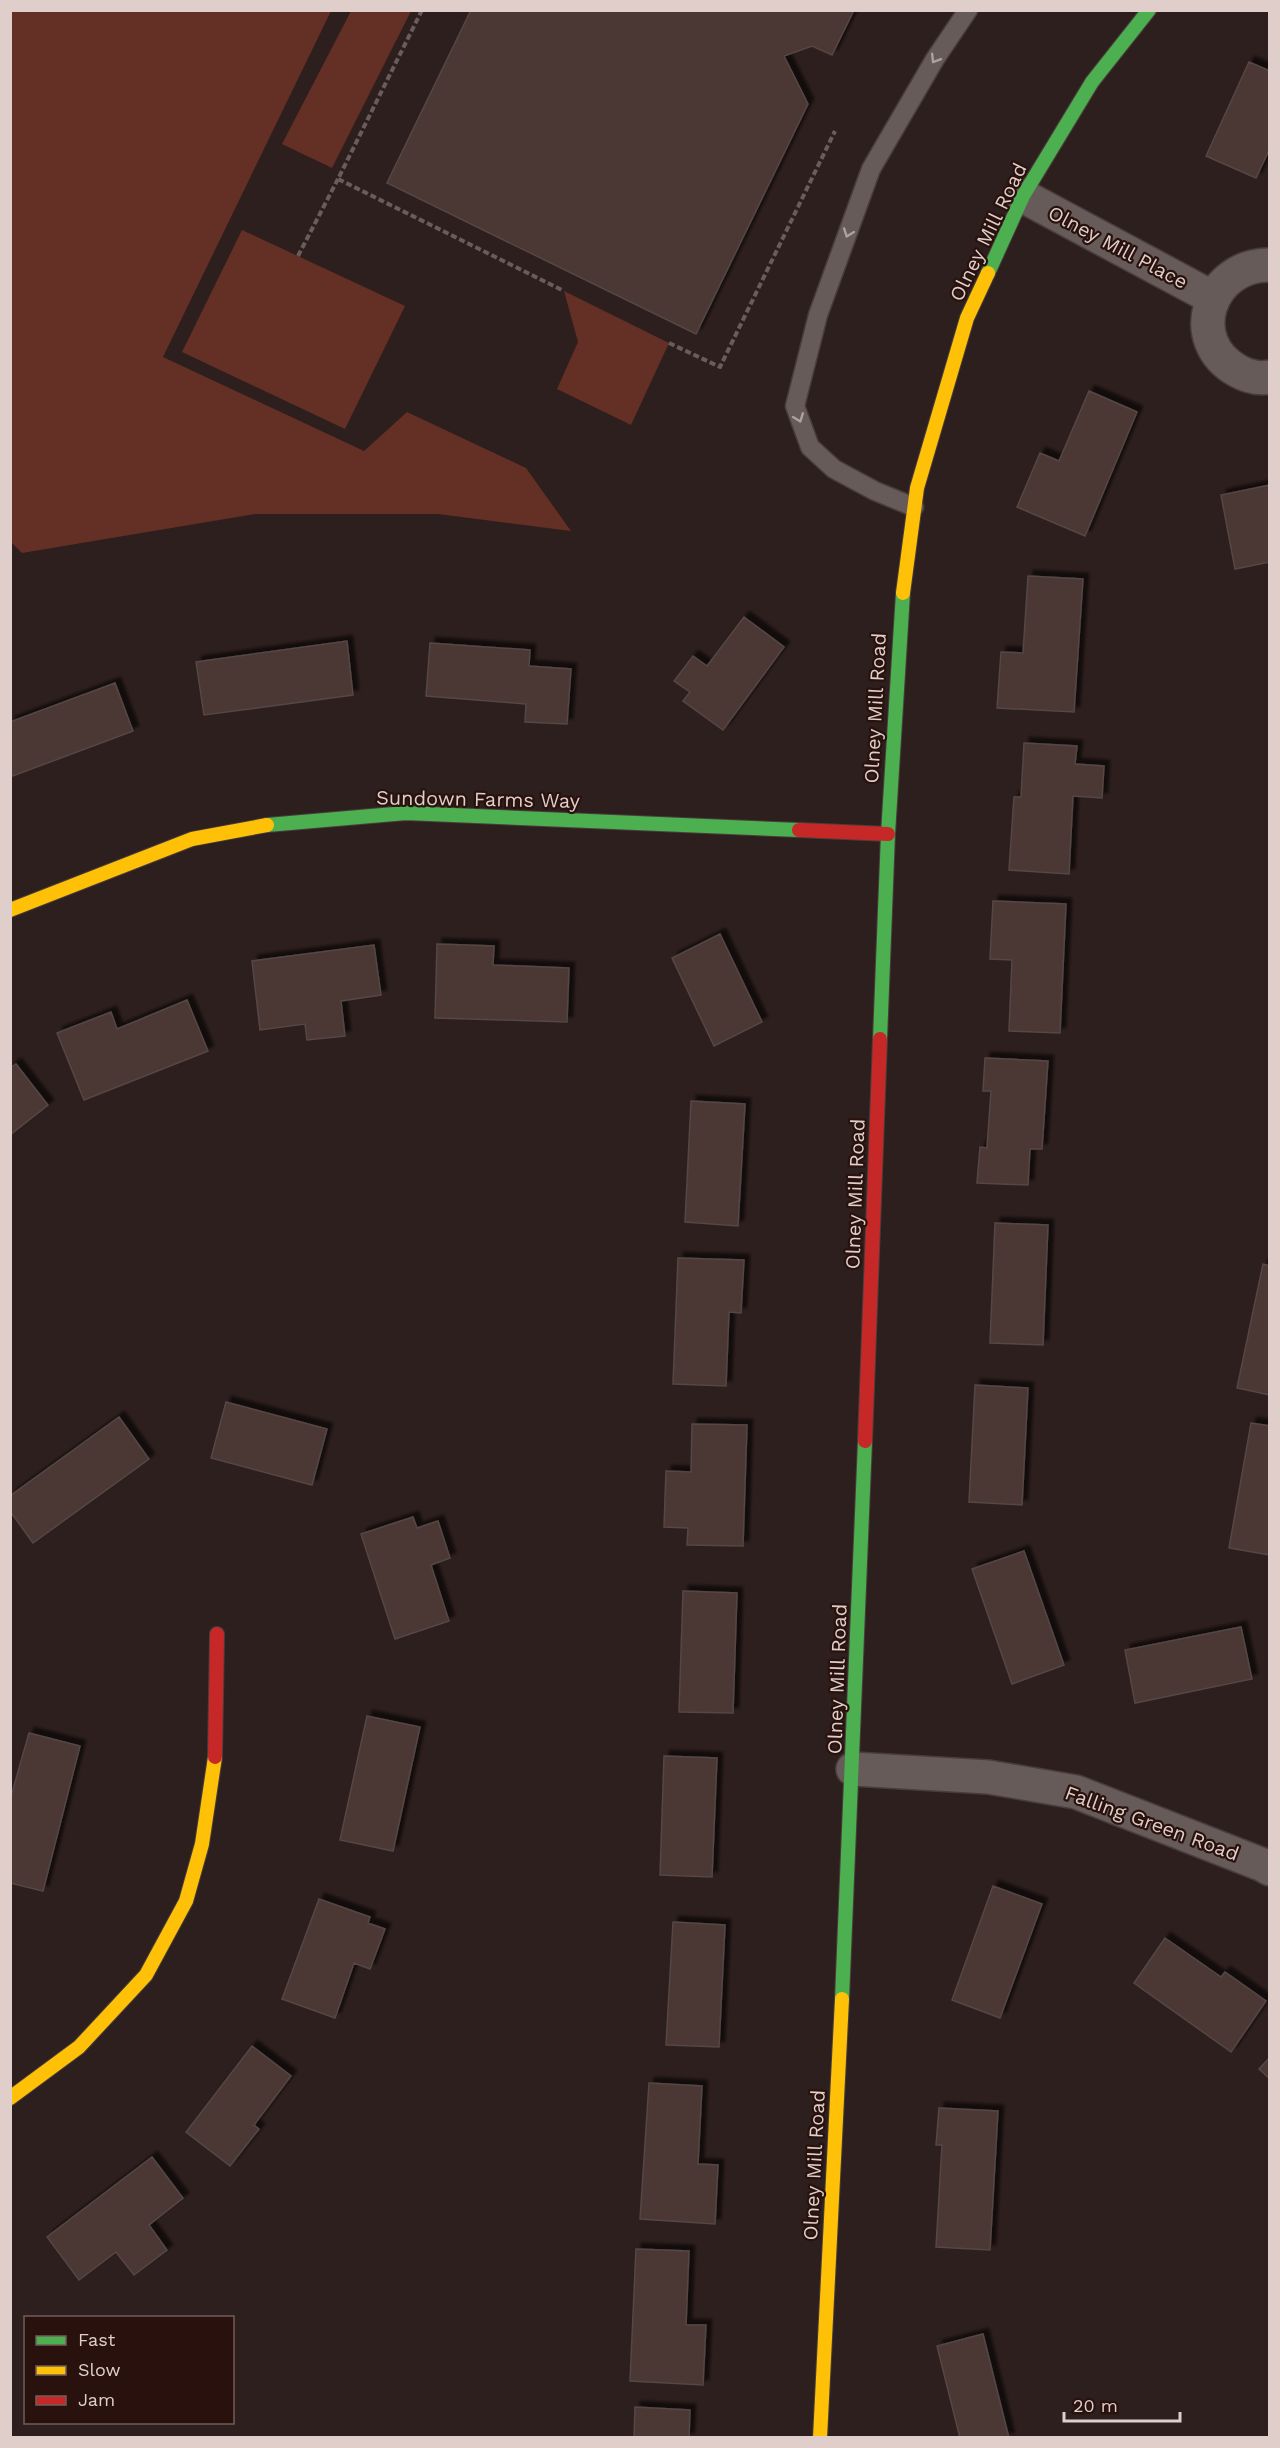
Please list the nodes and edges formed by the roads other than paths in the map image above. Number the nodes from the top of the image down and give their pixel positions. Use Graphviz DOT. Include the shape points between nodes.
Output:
graph roads {
  1 [pos="968,10"];
  2 [pos="1148,11"];
  3 [pos="1023,196"];
  4 [pos="1269,265"];
  5 [pos="1213,298"];
  6 [pos="1269,377"];
  7 [pos="914,507"];
  8 [pos="888,834"];
  9 [pos="10,910"];
  10 [pos="218,1634"];
  11 [pos="853,1769"];
  12 [pos="1267,1863"];
  13 [pos="10,2098"];
  14 [pos="820,2438"];
  1 -- 7 [label="lane, one-way" via="871,170 818,315 795,406 810,447 834,469"];
  2 -- 3 [label="street, Olney Mill Road" via="1092,82"];
  3 -- 5 [label="street, Olney Mill Place"];
  3 -- 7 [label="street, Olney Mill Road" via="967,318"];
  4 -- 5 [label="street" via="1238,271"];
  5 -- 6 [label="street" via="1208,316 1209,335 1217,352 1229,366 1246,375"];
  7 -- 8 [label="street, Olney Mill Road" via="900,616"];
  8 -- 9 [label="street, Sundown Farms Way" via="406,813 284,822 192,839"];
  8 -- 11 [label="street, Olney Mill Road"];
  10 -- 13 [label="street" via="214,1767 202,1844 186,1901 146,1975 79,2047"];
  11 -- 12 [label="street, Falling Green Road" via="988,1777 1076,1792"];
  11 -- 14 [label="street, Olney Mill Road"];
}
